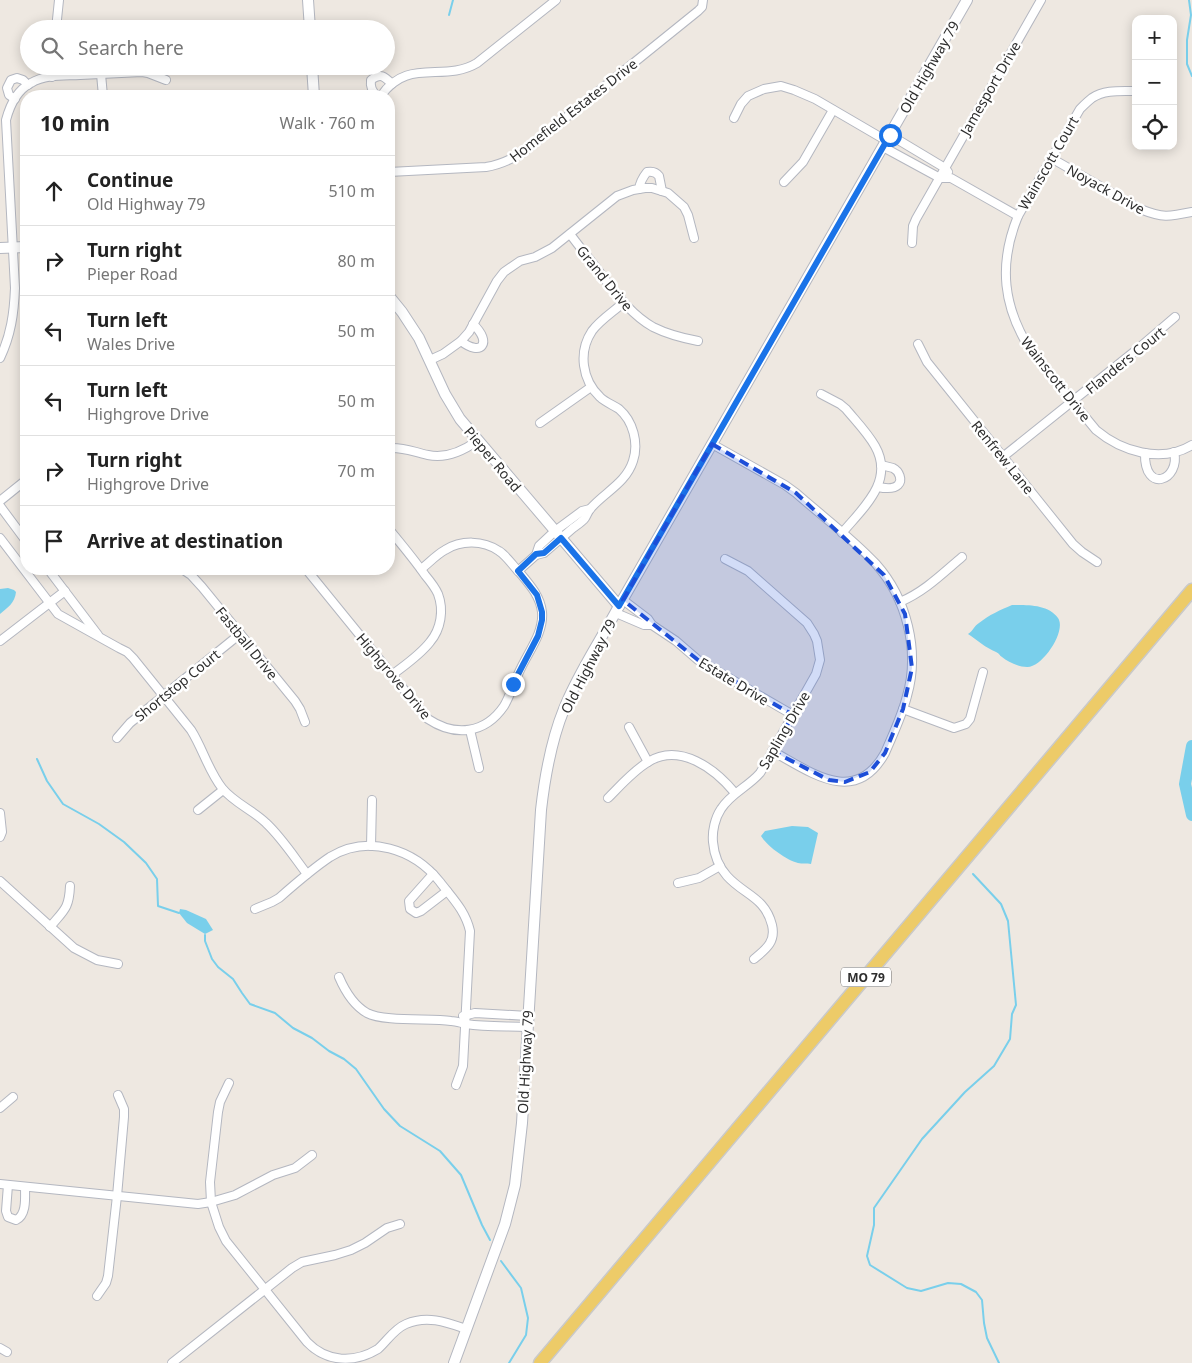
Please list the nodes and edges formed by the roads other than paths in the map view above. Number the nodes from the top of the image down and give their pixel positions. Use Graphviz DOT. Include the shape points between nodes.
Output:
graph roads {
  1 [pos="59,0"];
  2 [pos="308,0"];
  3 [pos="556,0"];
  4 [pos="704,0"];
  5 [pos="967,0"];
  6 [pos="1041,0"];
  7 [pos="57,20"];
  8 [pos="309,20"];
  9 [pos="76,75"];
  10 [pos="101,75"];
  11 [pos="153,75"];
  12 [pos="313,75"];
  13 [pos="52,76"];
  14 [pos="166,80"];
  15 [pos="392,84"];
  16 [pos="28,85"];
  17 [pos="23,90"];
  18 [pos="102,90"];
  19 [pos="314,90"];
  20 [pos="372,90"];
  21 [pos="384,90"];
  22 [pos="1132,91"];
  23 [pos="20,93"];
  24 [pos="15,98"];
  25 [pos="832,110"];
  26 [pos="734,118"];
  27 [pos="886,141"];
  28 [pos="1051,158"];
  29 [pos="945,168"];
  30 [pos="395,172"];
  31 [pos="940,178"];
  32 [pos="951,178"];
  33 [pos="784,182"];
  34 [pos="639,189"];
  35 [pos="662,191"];
  36 [pos="1192,212"];
  37 [pos="1018,216"];
  38 [pos="570,234"];
  39 [pos="694,238"];
  40 [pos="912,243"];
  41 [pos="13,247"];
  42 [pos="20,247"];
  43 [pos="0,248"];
  44 [pos="395,303"];
  45 [pos="623,303"];
  46 [pos="1175,317"];
  47 [pos="473,324"];
  48 [pos="461,341"];
  49 [pos="698,341"];
  50 [pos="918,344"];
  51 [pos="0,358"];
  52 [pos="430,360"];
  53 [pos="591,387"];
  54 [pos="821,394"];
  55 [pos="1073,402"];
  56 [pos="540,423"];
  57 [pos="477,441"];
  58 [pos="712,444"];
  59 [pos="1192,445"];
  60 [pos="395,448"];
  61 [pos="1174,452"];
  62 [pos="1145,453"];
  63 [pos="1004,456"];
  64 [pos="881,465"];
  65 [pos="20,485"];
  66 [pos="878,487"];
  67 [pos="0,501"];
  68 [pos="0,506"];
  69 [pos="20,533"];
  70 [pos="842,533"];
  71 [pos="558,535"];
  72 [pos="395,536"];
  73 [pos="0,538"];
  74 [pos="962,558"];
  75 [pos="725,559"];
  76 [pos="1097,562"];
  77 [pos="20,564"];
  78 [pos="421,569"];
  79 [pos="518,571"];
  80 [pos="28,575"];
  81 [pos="53,575"];
  82 [pos="191,575"];
  83 [pos="311,575"];
  84 [pos="1192,590"];
  85 [pos="65,591"];
  86 [pos="900,602"];
  87 [pos="50,603"];
  88 [pos="619,606"];
  89 [pos="652,625"];
  90 [pos="240,634"];
  91 [pos="100,638"];
  92 [pos="0,642"];
  93 [pos="983,672"];
  94 [pos="392,675"];
  95 [pos="163,696"];
  96 [pos="903,709"];
  97 [pos="793,715"];
  98 [pos="305,722"];
  99 [pos="629,727"];
  100 [pos="470,730"];
  101 [pos="117,738"];
  102 [pos="772,751"];
  103 [pos="648,762"];
  104 [pos="478,768"];
  105 [pos="223,790"];
  106 [pos="735,793"];
  107 [pos="608,798"];
  108 [pos="372,800"];
  109 [pos="198,810"];
  110 [pos="0,813"];
  111 [pos="0,837"];
  112 [pos="371,846"];
  113 [pos="720,866"];
  114 [pos="308,874"];
  115 [pos="433,874"];
  116 [pos="0,880"];
  117 [pos="678,883"];
  118 [pos="70,886"];
  119 [pos="447,891"];
  120 [pos="255,909"];
  121 [pos="50,927"];
  122 [pos="754,959"];
  123 [pos="118,964"];
  124 [pos="339,977"];
  125 [pos="466,1015"];
  126 [pos="528,1016"];
  127 [pos="452,1021"];
  128 [pos="466,1024"];
  129 [pos="527,1028"];
  130 [pos="229,1083"];
  131 [pos="456,1085"];
  132 [pos="118,1095"];
  133 [pos="13,1097"];
  134 [pos="0,1108"];
  135 [pos="312,1155"];
  136 [pos="4,1184"];
  137 [pos="25,1187"];
  138 [pos="118,1196"];
  139 [pos="211,1202"];
  140 [pos="400,1224"];
  141 [pos="265,1290"];
  142 [pos="97,1296"];
  143 [pos="466,1328"];
  144 [pos="359,1362"];
  145 [pos="172,1363"];
  146 [pos="454,1363"];
  147 [pos="540,1363"];
  1 -- 7 [label="street"];
  2 -- 8 [label="street"];
  3 -- 15 [label="street" via="470,68 417,73"];
  4 -- 30 [label="street, Homefield Estates Drive" via="698,11 511,160 486,167"];
  5 -- 27 [label="street, Old Highway 79"];
  6 -- 29 [label="street, Jamesport Drive"];
  9 -- 13 [label="street"];
  10 -- 18 [label="street"];
  11 -- 14 [label="street"];
  12 -- 19 [label="street"];
  13 -- 16 [label="street"];
  15 -- 20 [label="street" via="387,78 377,76 372,80"];
  15 -- 21 [label="street"];
  16 -- 17 [label="street"];
  16 -- 24 [label="street" via="17,78 11,80 7,88 9,95"];
  22 -- 28 [label="street, Wainscott Court" via="1112,91 1093,97 1080,108"];
  23 -- 24 [label="street"];
  24 -- 41 [label="street" via="6,120"];
  25 -- 26 [label="street" via="815,99 781,86 748,96"];
  25 -- 27 [label="street"];
  25 -- 33 [label="street" via="803,162"];
  27 -- 29 [label="street"];
  27 -- 31 [label="street"];
  27 -- 58 [label="street, Old Highway 79"];
  28 -- 36 [label="street, Noyack Drive" via="1156,216"];
  28 -- 37 [label="street, Wainscott Court"];
  29 -- 31 [label="street, Jamesport Drive"];
  29 -- 32 [label="street"];
  31 -- 32 [label="street"];
  31 -- 40 [label="street, Jamesport Drive" via="916,219"];
  32 -- 37 [label="street"];
  34 -- 35 [label="street"];
  34 -- 35 [label="street" via="650,171 660,176"];
  34 -- 38 [label="street" via="617,196"];
  35 -- 39 [label="street" via="684,207"];
  37 -- 55 [label="street, Wainscott Drive" via="1007,251 1006,274 1006,290 1014,321 1031,351"];
  38 -- 45 [label="street, Grand Drive"];
  38 -- 47 [label="street" via="543,254 504,272"];
  41 -- 42 [label="street"];
  41 -- 43 [label="street"];
  41 -- 51 [label="street" via="13,318"];
  44 -- 52 [label="street, Pieper Road"];
  45 -- 49 [label="street, Grand Drive" via="652,326"];
  45 -- 53 [label="street" via="593,330 588,340 583,364"];
  46 -- 55 [label="street, Flanders Court"];
  47 -- 48 [label="street"];
  47 -- 48 [label="street" via="484,338 483,344 476,348"];
  48 -- 52 [label="street"];
  50 -- 63 [label="street, Renfrew Lane" via="927,362"];
  52 -- 57 [label="street, Pieper Road" via="445,394"];
  53 -- 56 [label="street"];
  53 -- 71 [label="street" via="600,398 627,417 635,444 633,461 623,480 590,509 585,518"];
  54 -- 64 [label="street" via="846,408 874,445"];
  55 -- 62 [label="street, Wainscott Drive" via="1106,438"];
  55 -- 63 [label="street, Flanders Court"];
  57 -- 60 [label="street" via="457,453 437,456"];
  57 -- 71 [label="street, Pieper Road"];
  58 -- 70 [label="street" via="785,485"];
  58 -- 88 [label="street, Old Highway 79"];
  59 -- 61 [label="street, Wainscott Drive"];
  61 -- 62 [label="street, Wainscott Drive"];
  61 -- 62 [label="street" via="1171,471 1160,479 1148,473"];
  63 -- 76 [label="street, Renfrew Lane" via="1073,544"];
  64 -- 66 [label="street"];
  64 -- 66 [label="street" via="893,468 900,480 896,486"];
  65 -- 67 [label="street"];
  66 -- 70 [label="street"];
  68 -- 69 [label="street"];
  70 -- 86 [label="street" via="875,564"];
  71 -- 79 [label="street" via="544,553 536,554"];
  71 -- 88 [label="street, Pieper Road"];
  72 -- 78 [label="street"];
  73 -- 77 [label="street"];
  74 -- 86 [label="street" via="926,588"];
  75 -- 97 [label="street, Sapling Drive" via="753,575 800,616 814,634 819,650 816,674"];
  78 -- 79 [label="street, Highgrove Drive" via="445,550 471,542 500,552"];
  78 -- 94 [label="street" via="438,594 441,611 436,635"];
  79 -- 100 [label="street, Highgrove Drive" via="537,595 542,612 541,628 496,717"];
  80 -- 87 [label="street"];
  81 -- 85 [label="street"];
  82 -- 90 [label="street, Fastball Drive"];
  83 -- 94 [label="street, Highgrove Drive"];
  84 -- 147 [label="main road, MO 79"];
  85 -- 87 [label="street"];
  85 -- 91 [label="street"];
  86 -- 96 [label="street" via="910,638 912,661"];
  87 -- 91 [label="street" via="58,614"];
  87 -- 92 [label="street"];
  88 -- 89 [label="street, Estate Drive" via="648,619"];
  88 -- 89 [label="street, Estate Drive" via="644,625"];
  88 -- 126 [label="street, Old Highway 79" via="565,708 545,774"];
  89 -- 97 [label="street, Estate Drive" via="702,663"];
  90 -- 95 [label="street, Shortstop Court"];
  90 -- 98 [label="street, Fastball Drive" via="295,702"];
  91 -- 95 [label="street" via="127,652"];
  93 -- 96 [label="street" via="966,724 954,728"];
  94 -- 100 [label="street, Highgrove Drive" via="428,718 443,728"];
  95 -- 101 [label="street, Shortstop Court"];
  95 -- 105 [label="street" via="192,730"];
  96 -- 102 [label="street" via="881,761 870,772 854,780 829,780"];
  97 -- 102 [label="street, Sapling Drive"];
  99 -- 103 [label="street"];
  100 -- 104 [label="street"];
  102 -- 106 [label="street, Sapling Drive" via="756,777"];
  103 -- 106 [label="street" via="667,755 688,758 717,774"];
  103 -- 107 [label="street"];
  105 -- 109 [label="street"];
  105 -- 114 [label="street" via="268,824"];
  106 -- 113 [label="street, Sapling Drive" via="720,809 714,829 713,840"];
  108 -- 112 [label="street"];
  110 -- 111 [label="street"];
  112 -- 114 [label="street" via="342,851"];
  112 -- 115 [label="street" via="387,847 406,854"];
  113 -- 117 [label="street" via="699,878"];
  113 -- 122 [label="street, Sapling Drive" via="728,877 762,904 770,919 773,930 771,944"];
  114 -- 120 [label="street" via="279,898"];
  115 -- 119 [label="street"];
  115 -- 119 [label="street" via="409,901 410,909 416,913"];
  116 -- 121 [label="street"];
  118 -- 121 [label="street" via="67,906"];
  119 -- 125 [label="street" via="462,910 470,931"];
  121 -- 123 [label="street" via="85,955"];
  124 -- 127 [label="street" via="350,998 369,1014"];
  125 -- 126 [label="street"];
  125 -- 127 [label="street"];
  125 -- 128 [label="street"];
  126 -- 129 [label="street, Old Highway 79"];
  127 -- 128 [label="street"];
  128 -- 129 [label="street"];
  128 -- 131 [label="street" via="463,1066"];
  129 -- 143 [label="street, Old Highway 79" via="522,1122 514,1185 507,1219"];
  130 -- 139 [label="street" via="218,1112 210,1182"];
  132 -- 138 [label="street" via="124,1109"];
  133 -- 134 [label="street"];
  135 -- 139 [label="street" via="295,1168"];
  136 -- 137 [label="street"];
  136 -- 137 [label="street" via="8,1217 16,1220 23,1213"];
  137 -- 138 [label="street"];
  138 -- 139 [label="street" via="198,1204"];
  138 -- 142 [label="street" via="108,1276"];
  139 -- 141 [label="street" via="226,1241"];
  140 -- 141 [label="street" via="387,1228 351,1250 302,1262"];
  141 -- 144 [label="street" via="316,1351 328,1358"];
  141 -- 145 [label="street"];
  143 -- 144 [label="street" via="422,1319 397,1329 377,1350"];
  143 -- 146 [label="street, Old Highway 79"];
}
